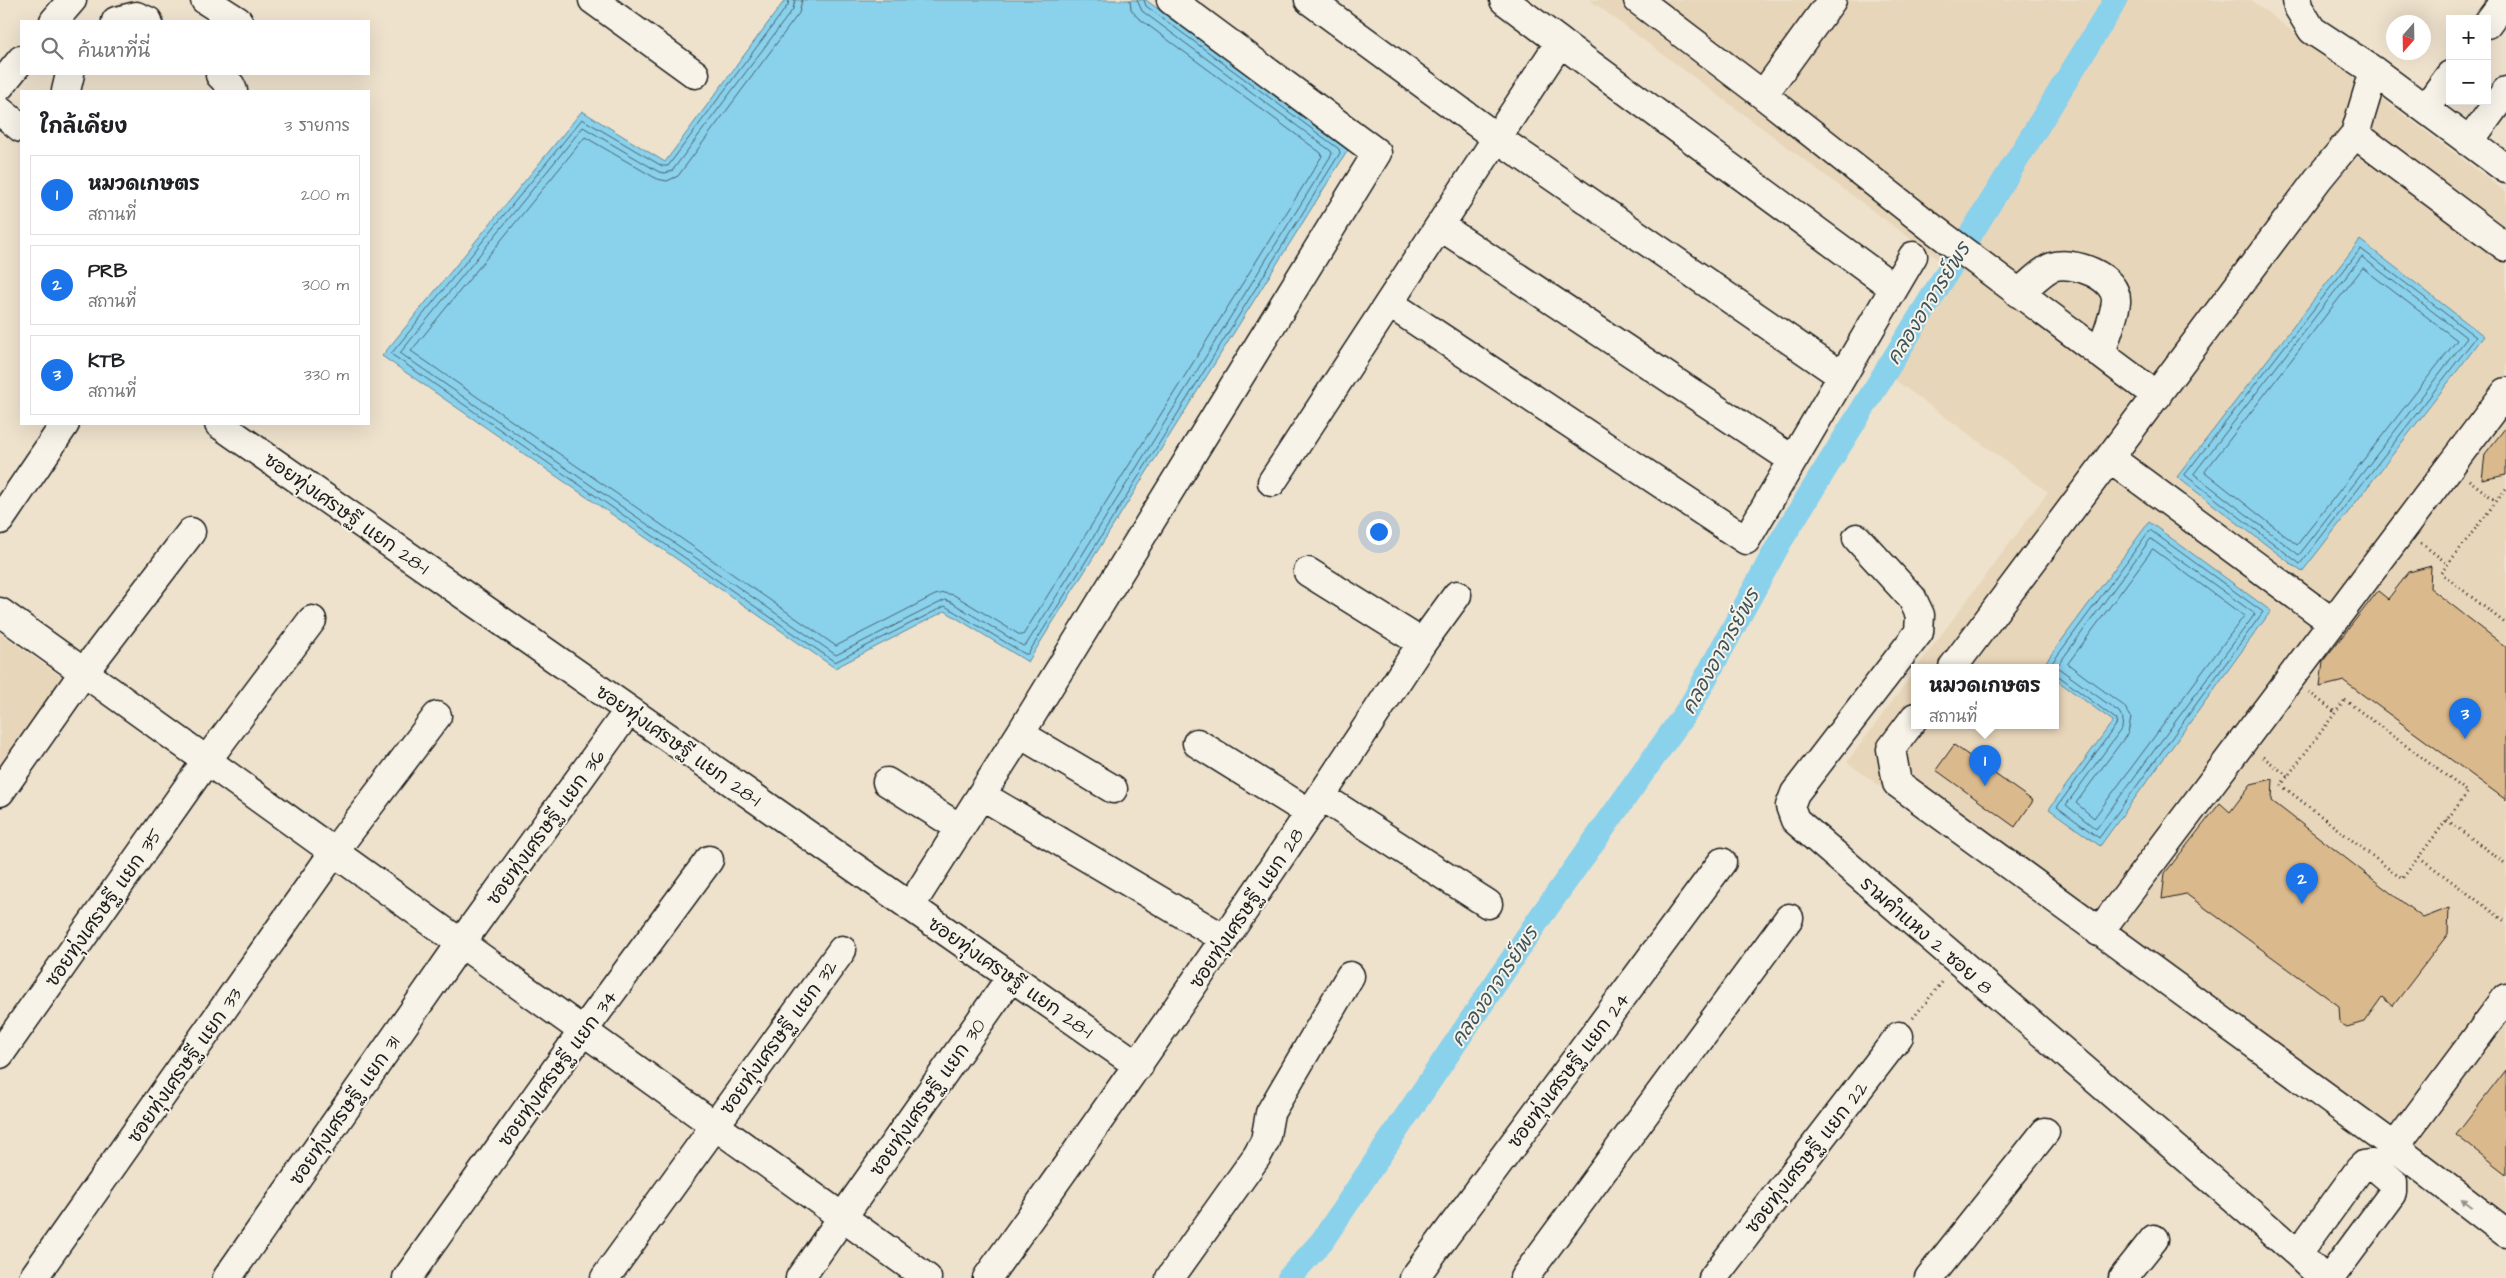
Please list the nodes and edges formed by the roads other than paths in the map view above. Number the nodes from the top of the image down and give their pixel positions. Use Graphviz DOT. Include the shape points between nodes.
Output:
graph roads {
  1 [pos="72,0"];
  2 [pos="205,0"];
  3 [pos="593,0"];
  4 [pos="1171,0"];
  5 [pos="1309,0"];
  6 [pos="1504,0"];
  7 [pos="1638,0"];
  8 [pos="1832,0"];
  9 [pos="2505,0"];
  10 [pos="2290,2"];
  11 [pos="2491,19"];
  12 [pos="55,20"];
  13 [pos="120,20"];
  14 [pos="146,20"];
  15 [pos="236,20"];
  16 [pos="1560,42"];
  17 [pos="20,61"];
  18 [pos="2374,71"];
  19 [pos="695,74"];
  20 [pos="70,75"];
  21 [pos="2446,80"];
  22 [pos="0,86"];
  23 [pos="66,90"];
  24 [pos="2506,91"];
  25 [pos="1763,95"];
  26 [pos="2425,109"];
  27 [pos="0,111"];
  28 [pos="20,127"];
  29 [pos="2355,134"];
  30 [pos="1497,138"];
  31 [pos="2469,142"];
  32 [pos="2506,169"];
  33 [pos="1440,226"];
  34 [pos="2506,247"];
  35 [pos="1913,256"];
  36 [pos="1894,288"];
  37 [pos="2018,293"];
  38 [pos="1389,303"];
  39 [pos="2101,354"];
  40 [pos="1842,376"];
  41 [pos="2506,392"];
  42 [pos="2157,396"];
  43 [pos="64,425"];
  44 [pos="220,425"];
  45 [pos="2110,458"];
  46 [pos="1793,460"];
  47 [pos="1272,482"];
  48 [pos="0,520"];
  49 [pos="191,532"];
  50 [pos="1857,538"];
  51 [pos="1308,572"];
  52 [pos="1457,596"];
  53 [pos="0,612"];
  54 [pos="312,620"];
  55 [pos="2332,622"];
  56 [pos="1422,643"];
  57 [pos="1955,664"];
  58 [pos="84,672"];
  59 [pos="629,710"];
  60 [pos="438,716"];
  61 [pos="1911,722"];
  62 [pos="1020,734"];
  63 [pos="1197,743"];
  64 [pos="207,760"];
  65 [pos="887,782"];
  66 [pos="1112,789"];
  67 [pos="0,792"];
  68 [pos="981,795"];
  69 [pos="1316,806"];
  70 [pos="960,828"];
  71 [pos="334,852"];
  72 [pos="709,860"];
  73 [pos="1722,862"];
  74 [pos="1488,904"];
  75 [pos="910,907"];
  76 [pos="1789,918"];
  77 [pos="2099,932"];
  78 [pos="1225,940"];
  79 [pos="461,943"];
  80 [pos="842,950"];
  81 [pos="1350,976"];
  82 [pos="1010,977"];
  83 [pos="2506,998"];
  84 [pos="583,1031"];
  85 [pos="1899,1036"];
  86 [pos="0,1054"];
  87 [pos="1139,1066"];
  88 [pos="715,1125"];
  89 [pos="2045,1132"];
  90 [pos="2394,1148"];
  91 [pos="844,1218"];
  92 [pos="2506,1232"];
  93 [pos="2154,1239"];
  94 [pos="2298,1254"];
  95 [pos="33,1278"];
  96 [pos="227,1278"];
  97 [pos="407,1278"];
  98 [pos="605,1278"];
  99 [pos="800,1278"];
  100 [pos="928,1278"];
  101 [pos="987,1278"];
  102 [pos="1170,1278"];
  103 [pos="1414,1278"];
  104 [pos="1524,1278"];
  105 [pos="1713,1278"];
  106 [pos="1928,1278"];
  107 [pos="2123,1278"];
  108 [pos="2323,1278"];
  109 [pos="2330,1278"];
  1 -- 12 [label="street"];
  2 -- 15 [label="street"];
  3 -- 19 [label="street"];
  4 -- 62 [label="street" via="1377,152"];
  5 -- 30 [label="street"];
  6 -- 16 [label="street"];
  7 -- 25 [label="street"];
  8 -- 25 [label="street"];
  9 -- 11 [label="street"];
  10 -- 18 [label="street" via="2312,30"];
  13 -- 14 [label="street" via="136,16"];
  16 -- 30 [label="street"];
  16 -- 36 [label="street"];
  17 -- 22 [label="street"];
  18 -- 26 [label="street"];
  18 -- 29 [label="street"];
  20 -- 23 [label="street"];
  21 -- 26 [label="street"];
  24 -- 31 [label="street"];
  25 -- 37 [label="street"];
  26 -- 31 [label="street"];
  27 -- 28 [label="street"];
  29 -- 34 [label="street"];
  29 -- 42 [label="street"];
  30 -- 33 [label="street"];
  30 -- 40 [label="street"];
  31 -- 32 [label="street"];
  33 -- 38 [label="street"];
  33 -- 46 [label="street"];
  35 -- 36 [label="street"];
  36 -- 40 [label="street"];
  37 -- 39 [label="street"];
  37 -- 39 [label="street" via="2052,267 2074,266 2099,275 2111,284 2116,300"];
  38 -- 46 [label="street" via="1746,540"];
  38 -- 47 [label="street"];
  39 -- 42 [label="street"];
  40 -- 46 [label="street"];
  41 -- 55 [label="street"];
  42 -- 45 [label="street"];
  43 -- 48 [label="street"];
  44 -- 59 [label="street, ซอยทุ่งเศรษฐี แยก 28-1"];
  45 -- 55 [label="street"];
  45 -- 57 [label="street"];
  49 -- 58 [label="street"];
  50 -- 94 [label="street, รามคำแหง 2 ซอย 8" via="1912,598 1920,614 1919,632 1795,793 1790,806 1795,820"];
  51 -- 56 [label="street"];
  52 -- 56 [label="street, ซอยทุ่งเศรษฐี แยก 28"];
  53 -- 58 [label="street"];
  54 -- 64 [label="street, ซอยทุ่งเศรษฐี แยก 35"];
  55 -- 77 [label="street"];
  56 -- 69 [label="street, ซอยทุ่งเศรษฐี แยก 28"];
  58 -- 64 [label="street"];
  58 -- 67 [label="street"];
  59 -- 75 [label="street, ซอยทุ่งเศรษฐี แยก 28-1"];
  59 -- 79 [label="street, ซอยทุ่งเศรษฐี แยก 36"];
  60 -- 71 [label="street, ซอยทุ่งเศรษฐี แยก 33"];
  61 -- 77 [label="street" via="1891,749 1897,783"];
  62 -- 66 [label="street"];
  62 -- 68 [label="street"];
  63 -- 69 [label="street"];
  64 -- 71 [label="street"];
  64 -- 86 [label="street, ซอยทุ่งเศรษฐี แยก 35"];
  65 -- 70 [label="street"];
  68 -- 70 [label="street"];
  68 -- 78 [label="street"];
  69 -- 74 [label="street"];
  69 -- 78 [label="street, ซอยทุ่งเศรษฐี แยก 28"];
  70 -- 75 [label="street"];
  71 -- 79 [label="street"];
  71 -- 95 [label="street, ซอยทุ่งเศรษฐี แยก 33"];
  72 -- 84 [label="street, ซอยทุ่งเศรษฐี แยก 34"];
  73 -- 103 [label="street, ซอยทุ่งเศรษฐี แยก 24"];
  75 -- 82 [label="street, ซอยทุ่งเศรษฐี แยก 28-1"];
  76 -- 104 [label="street"];
  77 -- 90 [label="street"];
  78 -- 87 [label="street, ซอยทุ่งเศรษฐี แยก 28"];
  79 -- 84 [label="street"];
  79 -- 96 [label="street, ซอยทุ่งเศรษฐี แยก 31"];
  80 -- 88 [label="street, ซอยทุ่งเศรษฐี แยก 32"];
  81 -- 102 [label="street" via="1270,1113 1265,1141 1257,1156"];
  82 -- 87 [label="street, ซอยทุ่งเศรษฐี แยก 28-1"];
  82 -- 91 [label="street, ซอยทุ่งเศรษฐี แยก 30"];
  83 -- 90 [label="street"];
  84 -- 88 [label="street"];
  84 -- 97 [label="street, ซอยทุ่งเศรษฐี แยก 34"];
  85 -- 105 [label="street, ซอยทุ่งเศรษฐี แยก 22"];
  87 -- 101 [label="street, ซอยทุ่งเศรษฐี แยก 28"];
  88 -- 91 [label="street"];
  88 -- 98 [label="street, ซอยทุ่งเศรษฐี แยก 32"];
  89 -- 106 [label="street"];
  92 -- 90 [label="street, one-way"];
  91 -- 99 [label="street, ซอยทุ่งเศรษฐี แยก 30"];
  91 -- 100 [label="street"];
  93 -- 107 [label="street"];
  94 -- 108 [label="street, รามคำแหง 2 ซอย 8"];
  94 -- 109 [label="street" via="2359,1170 2372,1164 2393,1182 2393,1193"];
}
